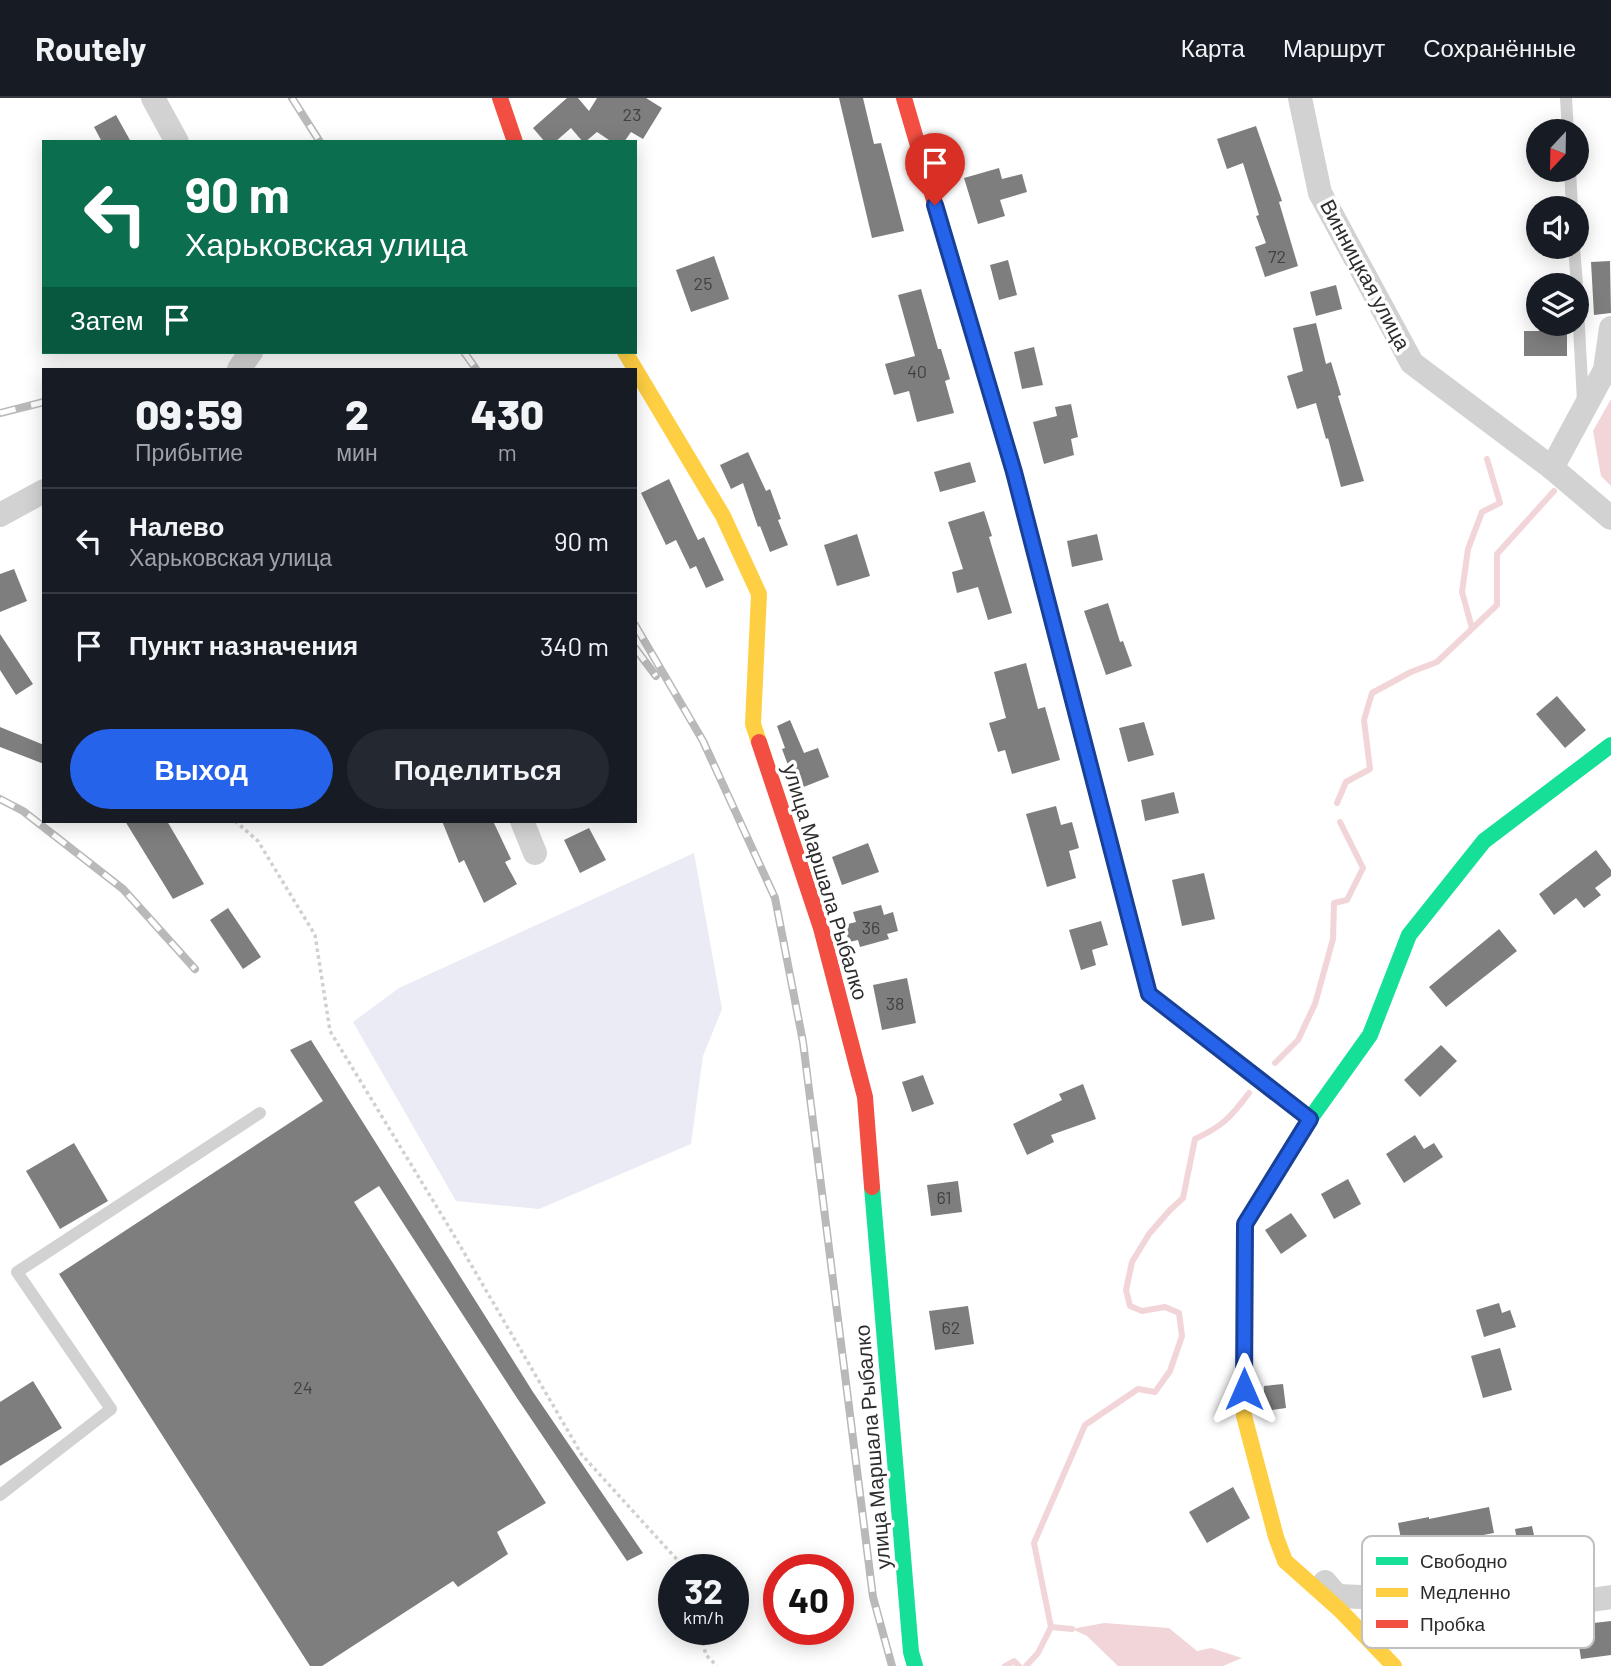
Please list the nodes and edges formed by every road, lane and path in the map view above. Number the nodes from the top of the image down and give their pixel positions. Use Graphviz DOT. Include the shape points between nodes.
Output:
graph roads {
  1 [pos="153,98"];
  2 [pos="500,98"];
  3 [pos="904,98"];
  4 [pos="1300,98"];
  5 [pos="1566,98"];
  6 [pos="1567,119"];
  7 [pos="176,140"];
  8 [pos="514,140"];
  9 [pos="1611,328"];
  10 [pos="1580,336"];
  11 [pos="637,372"];
  12 [pos="1584,409"];
  13 [pos="1552,468"];
  14 [pos="42,492"];
  15 [pos="0,515"];
  16 [pos="1611,518"];
  17 [pos="1611,745"];
  18 [pos="237,823"];
  19 [pos="523,823"];
  20 [pos="535,853"];
  21 [pos="260,1113"];
  22 [pos="1310,1119"];
  23 [pos="0,1495"];
  24 [pos="1272,1521"];
  25 [pos="672,1554"];
  26 [pos="1362,1597"];
  27 [pos="1362,1633"];
  28 [pos="703,1645"];
  29 [pos="1377,1648"];
  30 [pos="717,1666"];
  31 [pos="915,1666"];
  32 [pos="1394,1666"];
  1 -- 7 [label="street"];
  2 -- 8 [label="street"];
  3 -- 22 [label="street" via="1014,472 1149,994"];
  4 -- 13 [label="street, Винницкая улица" via="1320,193 1412,363"];
  5 -- 6 [label="lane"];
  9 -- 12 [label="street" via="1605,370"];
  10 -- 12 [label="lane"];
  11 -- 31 [label="street, улица Маршала Рыбалко" via="723,516 759,594 754,724 821,928 865,1097"];
  12 -- 13 [label="street"];
  13 -- 16 [label="street, Винницкая улица"];
  14 -- 15 [label="street"];
  17 -- 22 [label="street" via="1484,841 1409,934 1370,1035"];
  18 -- 25 [label="path" via="258,841 316,935 330,1031 582,1455"];
  19 -- 20 [label="street"];
  21 -- 23 [label="lane" via="17,1272 111,1409"];
  22 -- 24 [label="street" via="1245,1224 1244,1416"];
  24 -- 26 [label="street" via="1337,1596"];
  24 -- 27 [label="street" via="1285,1561"];
  28 -- 30 [label="path"];
  29 -- 32 [label="street"];
}
